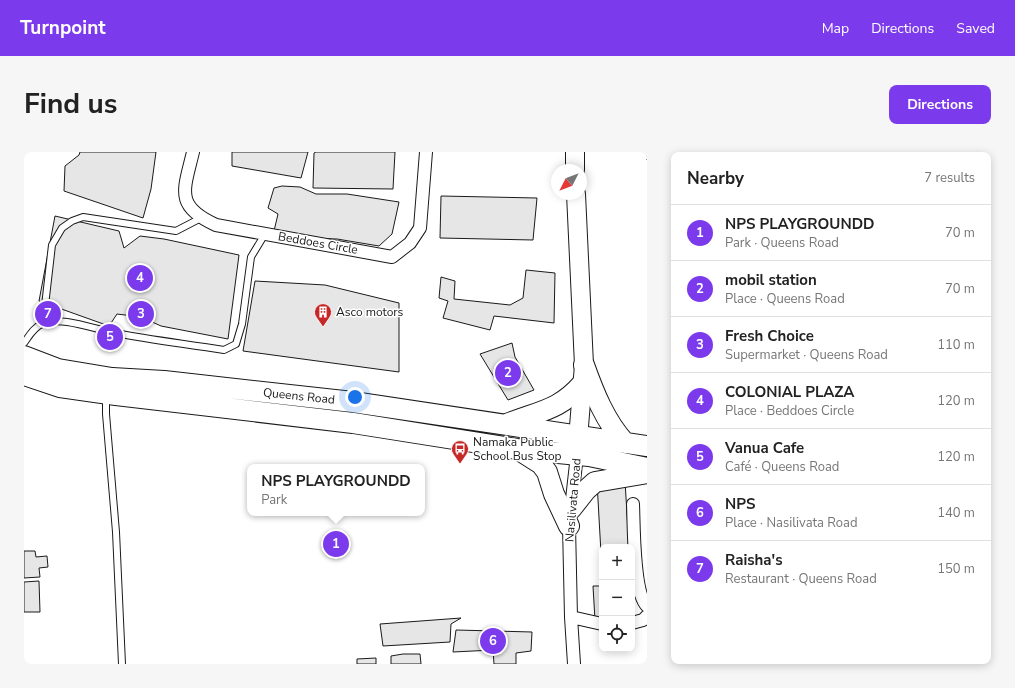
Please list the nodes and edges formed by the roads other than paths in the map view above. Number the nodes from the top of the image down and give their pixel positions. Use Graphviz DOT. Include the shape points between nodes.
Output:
graph roads {
  1 [pos="193,152"];
  2 [pos="426,152"];
  3 [pos="575,152"];
  4 [pos="575,164"];
  5 [pos="576,200"];
  6 [pos="201,218"];
  7 [pos="265,234"];
  8 [pos="43,323"];
  9 [pos="24,343"];
  10 [pos="24,356"];
  11 [pos="584,374"];
  12 [pos="24,375"];
  13 [pos="106,394"];
  14 [pos="503,425"];
  15 [pos="626,443"];
  16 [pos="578,446"];
  17 [pos="647,446"];
  18 [pos="517,449"];
  19 [pos="647,468"];
  20 [pos="647,473"];
  21 [pos="633,504"];
  22 [pos="570,518"];
  23 [pos="647,606"];
  24 [pos="647,616"];
  25 [pos="571,617"];
  26 [pos="635,622"];
  27 [pos="599,623"];
  28 [pos="122,664"];
  29 [pos="574,664"];
  1 -- 6 [label="street, Beddoes Circle" via="184,190 186,201"];
  2 -- 7 [label="street, Beddoes Circle" via="420,228 410,243 392,257"];
  3 -- 4 [label="main road"];
  5 -- 11 [label="main road, Nasilivata Road"];
  6 -- 7 [label="street, Beddoes Circle" via="216,225"];
  6 -- 8 [label="lane" via="176,231 83,217 72,221 62,228 52,245"];
  7 -- 8 [label="lane" via="251,257 242,324 236,344 224,350 114,333 78,323"];
  8 -- 9 [label="lane" via="32,331"];
  10 -- 14 [label="main road, Queens Road" via="58,369 112,378 164,381 353,402"];
  11 -- 14 [label="main road" via="571,397 546,411"];
  11 -- 15 [label="main road" via="603,411"];
  11 -- 16 [label="main road, Nasilivata Road"];
  12 -- 13 [label="main road, Queens Road" via="60,387"];
  13 -- 18 [label="main road, Queens Road" via="353,423"];
  13 -- 28 [label="lane"];
  14 -- 16 [label="main road, Queens Road"];
  15 -- 16 [label="main road, Queens Road"];
  15 -- 17 [label="main road, Queens Road"];
  16 -- 18 [label="main road, Queens Road"];
  16 -- 19 [label="main road, Queens Road"];
  16 -- 22 [label="street, Nasilivata Road"];
  18 -- 22 [label="main road" via="541,464 547,472 554,494"];
  20 -- 22 [label="main road" via="595,482 586,490"];
  21 -- 23 [label="street" via="638,588"];
  22 -- 25 [label="street, Nasilivata Road"];
  24 -- 26 [label="street"];
  25 -- 27 [label="street"];
  25 -- 29 [label="street, Nasilivata Road"];
}
